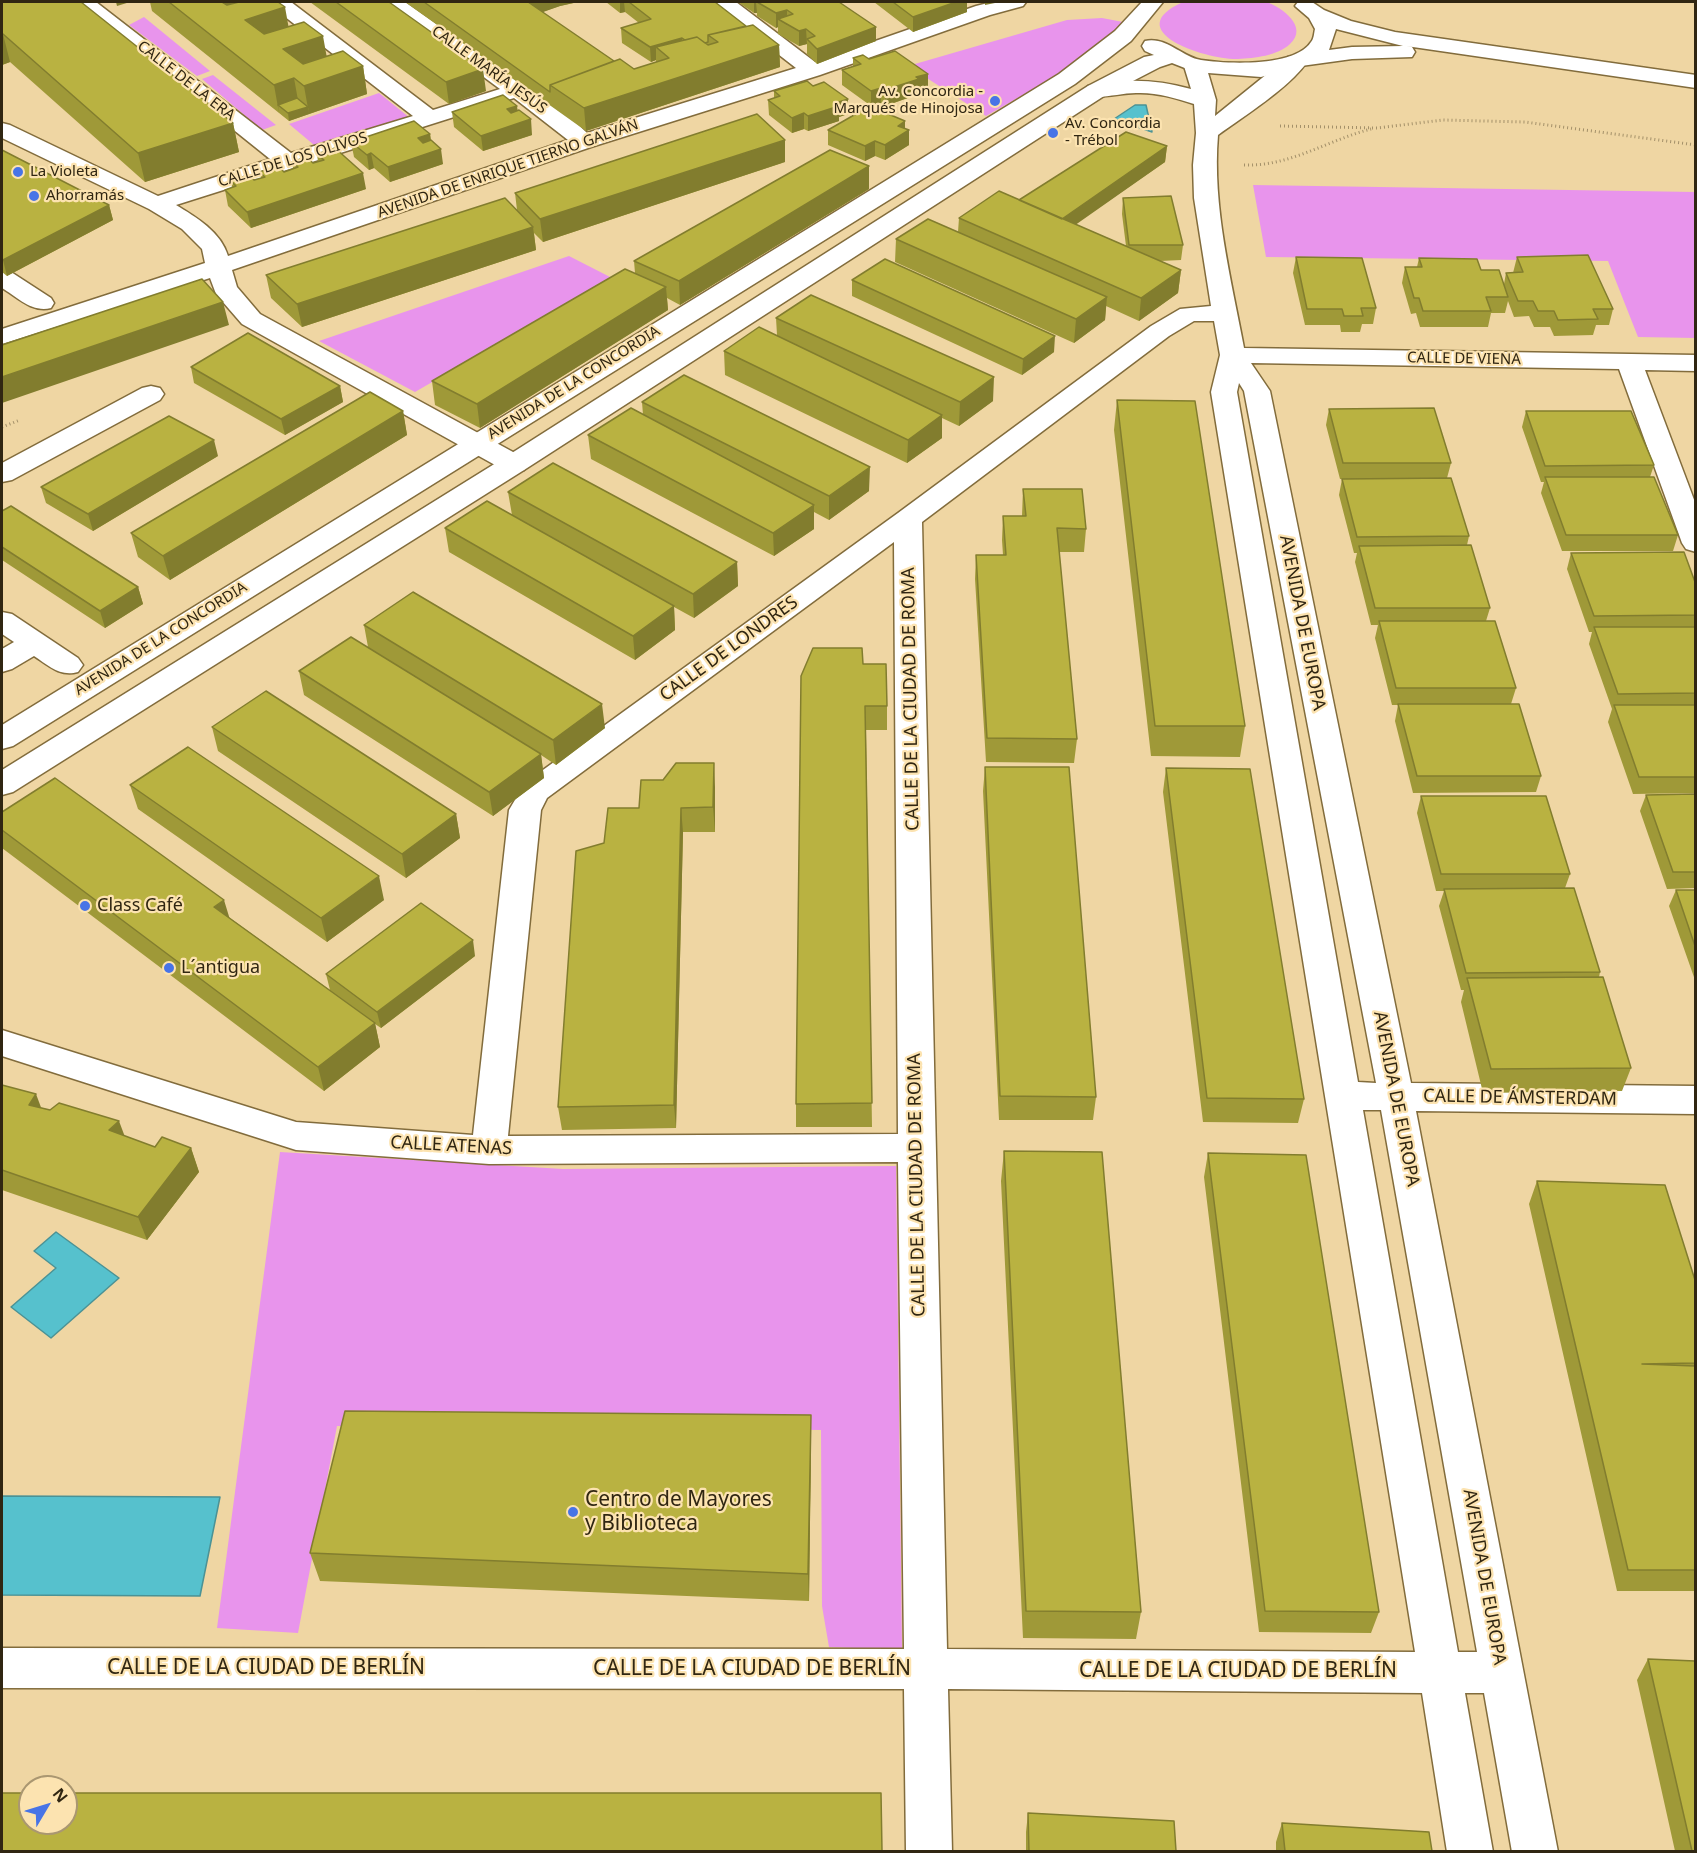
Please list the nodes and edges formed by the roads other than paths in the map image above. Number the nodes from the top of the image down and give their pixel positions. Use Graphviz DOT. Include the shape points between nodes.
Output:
graph roads {
  1 [pos="84,2"];
  2 [pos="278,2"];
  3 [pos="393,2"];
  4 [pos="723,2"];
  5 [pos="1016,2"];
  6 [pos="1299,2"];
  7 [pos="976,6"];
  8 [pos="1146,10"];
  9 [pos="1317,14"];
  10 [pos="1516,57"];
  11 [pos="1184,61"];
  12 [pos="1298,61"];
  13 [pos="812,70"];
  14 [pos="1695,82"];
  15 [pos="517,90"];
  16 [pos="1096,91"];
  17 [pos="1205,100"];
  18 [pos="431,119"];
  19 [pos="2,130"];
  20 [pos="1207,133"];
  21 [pos="583,142"];
  22 [pos="287,161"];
  23 [pos="157,204"];
  24 [pos="218,267"];
  25 [pos="2,277"];
  26 [pos="42,303"];
  27 [pos="1225,313"];
  28 [pos="2,337"];
  29 [pos="1233,355"];
  30 [pos="1629,363"];
  31 [pos="1695,363"];
  32 [pos="151,394"];
  33 [pos="478,443"];
  34 [pos="514,464"];
  35 [pos="2,474"];
  36 [pos="908,519"];
  37 [pos="1695,543"];
  38 [pos="2,621"];
  39 [pos="34,643"];
  40 [pos="2,662"];
  41 [pos="68,665"];
  42 [pos="2,739"];
  43 [pos="2,784"];
  44 [pos="2,1042"];
  45 [pos="1344,1096"];
  46 [pos="1396,1096"];
  47 [pos="1695,1100"];
  48 [pos="916,1148"];
  49 [pos="489,1150"];
  50 [pos="2,1668"];
  51 [pos="925,1669"];
  52 [pos="1441,1672"];
  53 [pos="1502,1673"];
  54 [pos="929,1851"];
  55 [pos="1470,1851"];
  56 [pos="1535,1851"];
  1 -- 22 [label="street, CALLE DE LA ERA"];
  2 -- 18 [label="street"];
  3 -- 15 [label="street, CALLE MARÍA JESÚS"];
  4 -- 13 [label="street"];
  5 -- 7 [label="street, AVENIDA DE ENRIQUE TIERNO GALVÁN"];
  6 -- 9 [label="street"];
  7 -- 13 [label="street, AVENIDA DE ENRIQUE TIERNO GALVÁN"];
  8 -- 11 [label="street" via="1143,34 1154,46"];
  8 -- 33 [label="street, AVENIDA DE LA CONCORDIA" via="1123,36 1067,79"];
  9 -- 10 [label="street" via="1395,38"];
  9 -- 12 [label="street" via="1326,30 1321,46"];
  10 -- 12 [label="street" via="1373,52"];
  10 -- 14 [label="street"];
  11 -- 12 [label="street" via="1261,70"];
  11 -- 16 [label="street, AVENIDA DE LA CONCORDIA" via="1152,62"];
  11 -- 17 [label="street, AVENIDA DE EUROPA"];
  12 -- 20 [label="street"];
  13 -- 21 [label="street, AVENIDA DE ENRIQUE TIERNO GALVÁN"];
  15 -- 18 [label="street, CALLE DE LOS OLIVOS"];
  15 -- 21 [label="street, CALLE MARÍA JESÚS"];
  16 -- 17 [label="street, AVENIDA DE LA CONCORDIA" via="1132,84 1152,85"];
  16 -- 34 [label="street, AVENIDA DE LA CONCORDIA"];
  17 -- 20 [label="street, AVENIDA DE EUROPA"];
  18 -- 22 [label="street, CALLE DE LOS OLIVOS"];
  19 -- 23 [label="street"];
  20 -- 27 [label="street, AVENIDA DE EUROPA" via="1206,198"];
  21 -- 24 [label="street, AVENIDA DE ENRIQUE TIERNO GALVÁN"];
  22 -- 23 [label="street, CALLE DE LOS OLIVOS"];
  23 -- 24 [label="street" via="190,224 213,247"];
  24 -- 28 [label="street, AVENIDA DE ENRIQUE TIERNO GALVÁN"];
  24 -- 33 [label="street" via="225,290 251,319"];
  25 -- 26 [label="street"];
  27 -- 29 [label="street, AVENIDA DE EUROPA"];
  27 -- 36 [label="street, CALLE DE LONDRES" via="1189,314 1160,331"];
  29 -- 30 [label="street, CALLE DE VIENA"];
  29 -- 45 [label="street, AVENIDA DE EUROPA" via="1224,392"];
  29 -- 46 [label="street, AVENIDA DE EUROPA" via="1257,392"];
  30 -- 31 [label="street, CALLE DE VIENA"];
  30 -- 37 [label="street"];
  32 -- 35 [label="street"];
  33 -- 34 [label="street"];
  33 -- 42 [label="street, AVENIDA DE LA CONCORDIA"];
  34 -- 43 [label="street, AVENIDA DE LA CONCORDIA"];
  36 -- 48 [label="street, CALLE DE LA CIUDAD DE ROMA"];
  36 -- 49 [label="street, CALLE DE LONDRES" via="536,791 525,810"];
  38 -- 39 [label="street"];
  39 -- 40 [label="street"];
  39 -- 41 [label="street"];
  44 -- 49 [label="street, CALLE ATENAS" via="296,1136"];
  45 -- 46 [label="street, CALLE DE ÁMSTERDAM"];
  45 -- 52 [label="street, AVENIDA DE EUROPA"];
  46 -- 47 [label="street, CALLE DE ÁMSTERDAM"];
  46 -- 53 [label="street, AVENIDA DE EUROPA"];
  48 -- 49 [label="street, CALLE ATENAS"];
  48 -- 51 [label="street, CALLE DE LA CIUDAD DE ROMA"];
  50 -- 51 [label="street, CALLE DE LA CIUDAD DE BERLÍN"];
  51 -- 52 [label="street, CALLE DE LA CIUDAD DE BERLÍN"];
  51 -- 54 [label="street, CALLE DE LA CIUDAD DE ROMA"];
  52 -- 53 [label="street, CALLE DE LA CIUDAD DE BERLÍN"];
  52 -- 55 [label="street, AVENIDA DE EUROPA"];
  53 -- 56 [label="street, AVENIDA DE EUROPA"];
}
